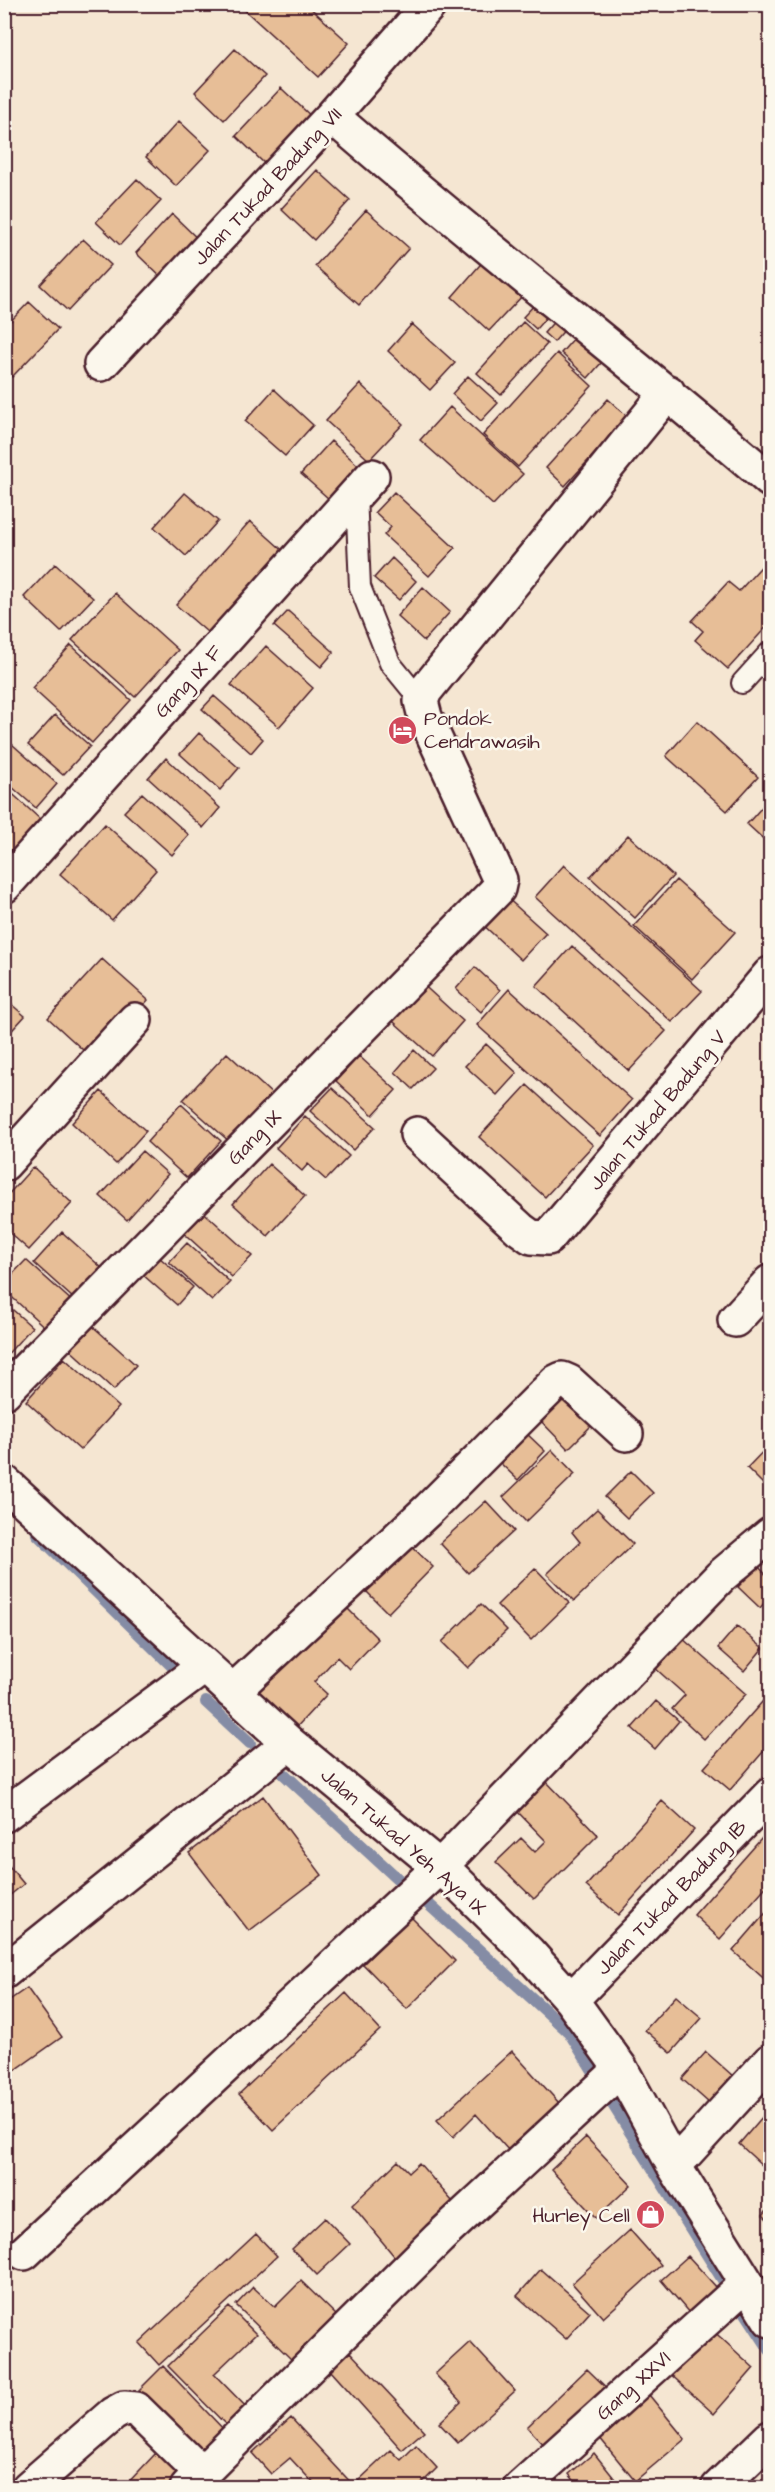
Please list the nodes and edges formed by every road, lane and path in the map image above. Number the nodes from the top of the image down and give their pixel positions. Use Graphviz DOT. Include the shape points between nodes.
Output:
graph roads {
  1 [pos="430,4"];
  2 [pos="332,116"];
  3 [pos="101,364"];
  4 [pos="668,392"];
  5 [pos="771,480"];
  6 [pos="364,485"];
  7 [pos="771,652"];
  8 [pos="742,683"];
  9 [pos="422,701"];
  10 [pos="4,886"];
  11 [pos="771,974"];
  12 [pos="135,1020"];
  13 [pos="417,1134"];
  14 [pos="4,1164"];
  15 [pos="771,1282"];
  16 [pos="735,1320"];
  17 [pos="4,1392"];
  18 [pos="626,1434"];
  19 [pos="4,1482"];
  20 [pos="771,1535"];
  21 [pos="205,1666"];
  22 [pos="232,1692"];
  23 [pos="289,1743"];
  24 [pos="771,1795"];
  25 [pos="4,1815"];
  26 [pos="439,1868"];
  27 [pos="4,1972"];
  28 [pos="571,2000"];
  29 [pos="771,2061"];
  30 [pos="621,2069"];
  31 [pos="674,2166"];
  32 [pos="24,2253"];
  33 [pos="747,2283"];
  34 [pos="771,2320"];
  35 [pos="771,2438"];
  36 [pos="197,2476"];
  37 [pos="28,2487"];
  38 [pos="520,2487"];
  39 [pos="717,2487"];
  1 -- 2 [label="street, Jalan Tukad Badung VII"];
  2 -- 3 [label="street, Jalan Tukad Badung VII"];
  2 -- 4 [label="street" via="413,187"];
  4 -- 5 [label="street"];
  4 -- 9 [label="street" via="426,691"];
  6 -- 9 [label="lane" via="360,587 390,663"];
  6 -- 10 [label="street, Gang IX F"];
  7 -- 8 [label="lane"];
  9 -- 17 [label="street, Gang IX" via="425,717 500,880 498,889"];
  11 -- 13 [label="street, Jalan Tukad Badung V" via="548,1238 540,1239 520,1229"];
  12 -- 14 [label="street"];
  15 -- 16 [label="street"];
  18 -- 22 [label="street" via="569,1382 556,1382 430,1508"];
  19 -- 21 [label="street, Jalan Tukad Yeh Aya IX"];
  20 -- 26 [label="street" via="721,1576"];
  21 -- 22 [label="street, Jalan Tukad Yeh Aya IX"];
  21 -- 25 [label="street"];
  22 -- 23 [label="street, Jalan Tukad Yeh Aya IX"];
  23 -- 26 [label="street, Jalan Tukad Yeh Aya IX"];
  23 -- 27 [label="street"];
  24 -- 28 [label="street, Jalan Tukad Badung IB"];
  26 -- 28 [label="street, Jalan Tukad Yeh Aya IX"];
  26 -- 32 [label="street"];
  28 -- 30 [label="street, Jalan Tukad Yeh Aya IX"];
  29 -- 31 [label="street"];
  30 -- 31 [label="street, Jalan Tukad Yeh Aya IX"];
  30 -- 36 [label="street" via="439,2238"];
  31 -- 33 [label="street, Jalan Tukad Yeh Aya IX"];
  33 -- 34 [label="street, Jalan Tukad Yeh Aya IX"];
  33 -- 38 [label="street, Gang XXVI"];
  35 -- 39 [label="street"];
  36 -- 37 [label="street" via="199,2467 136,2409 124,2408"];
}
